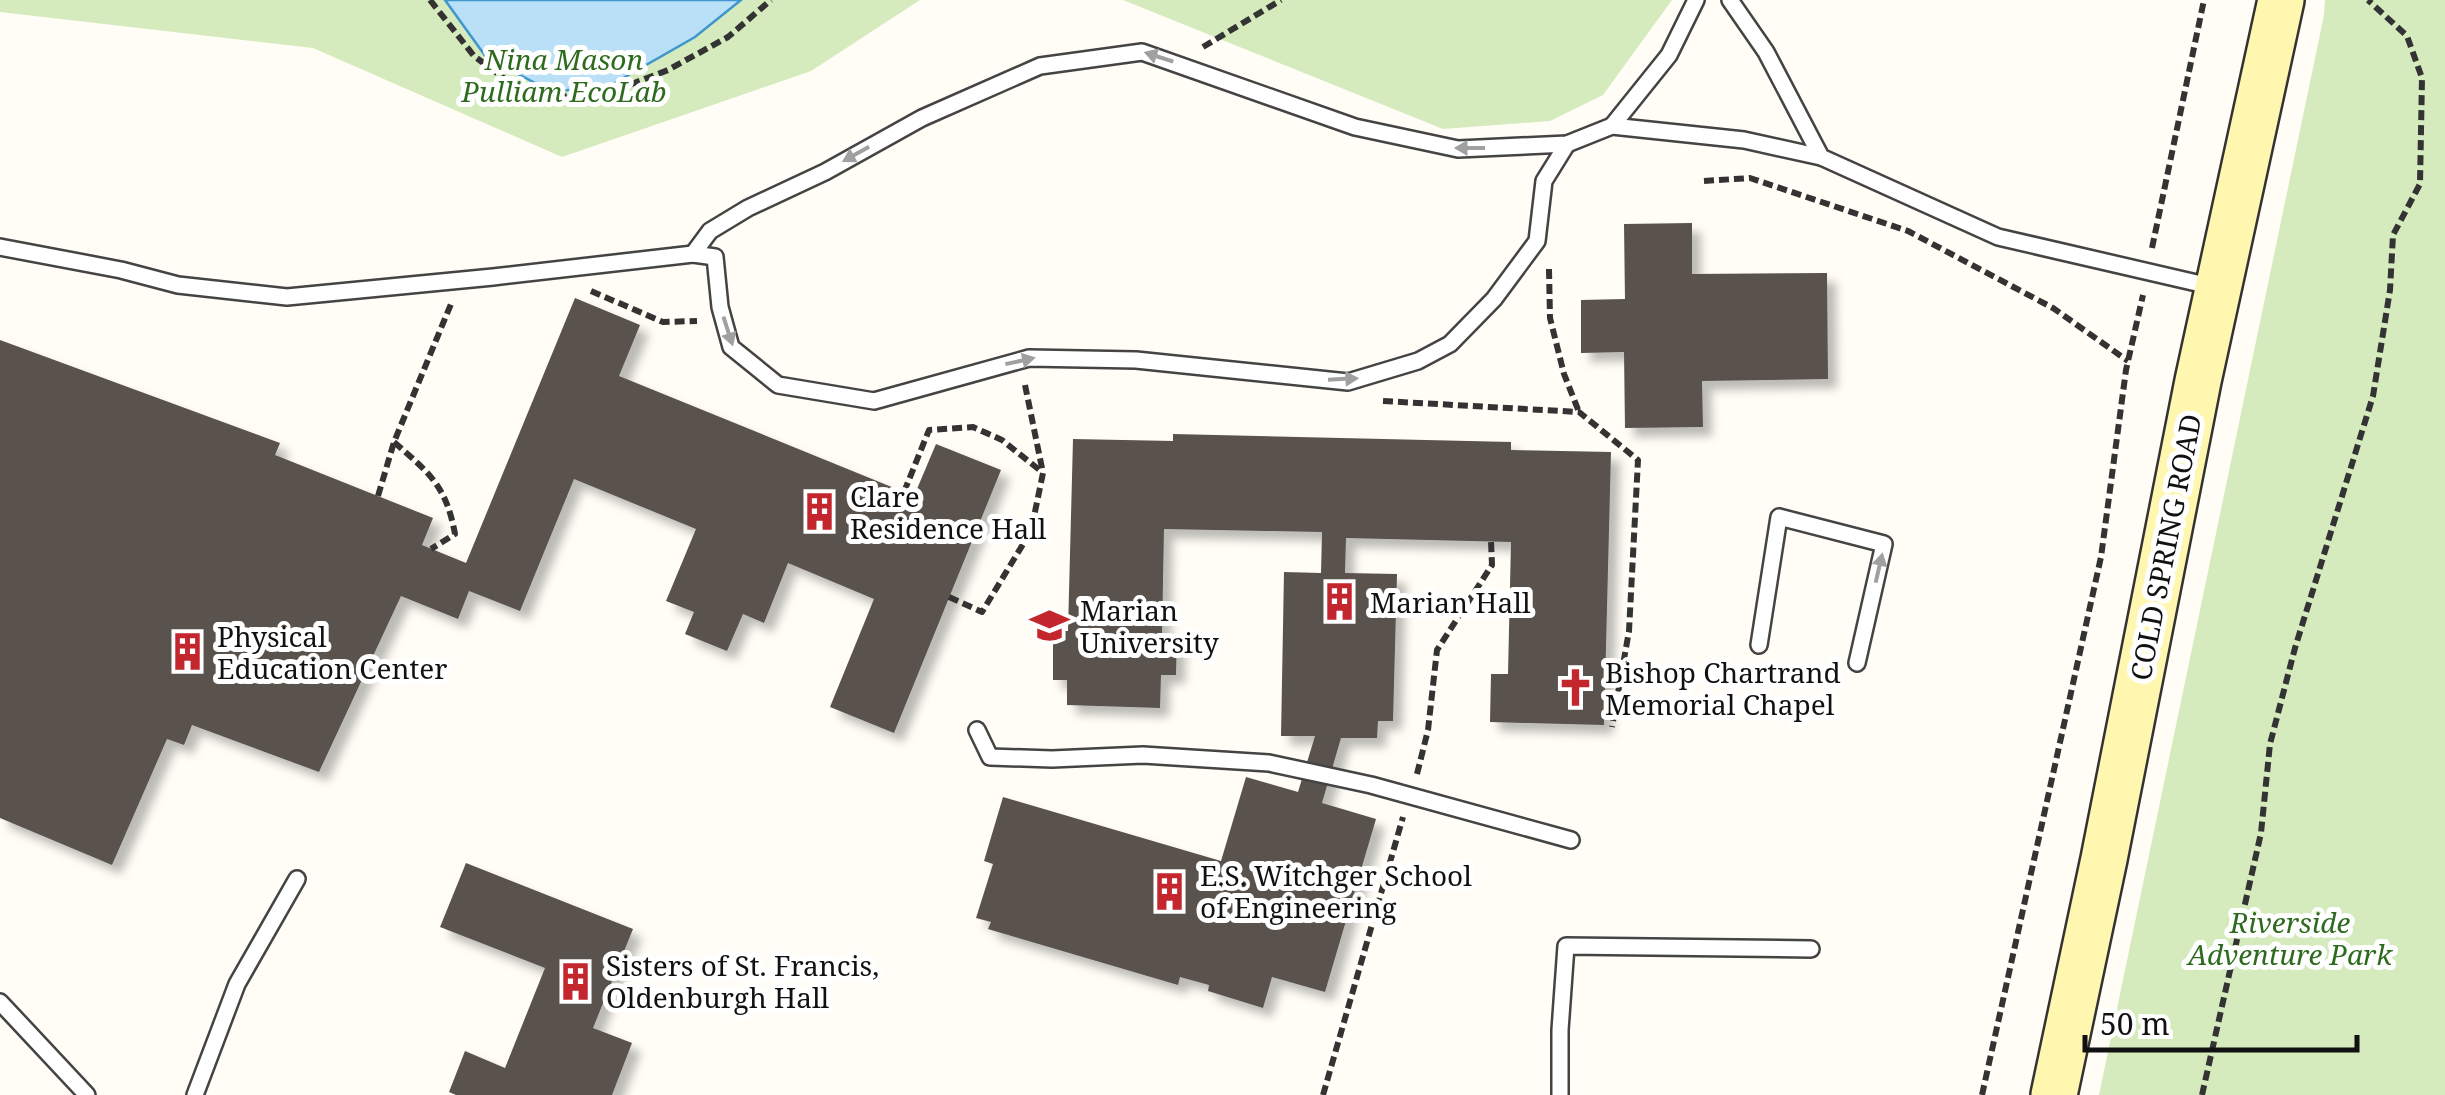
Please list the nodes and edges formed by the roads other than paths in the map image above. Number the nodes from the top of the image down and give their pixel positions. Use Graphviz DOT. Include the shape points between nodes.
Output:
graph roads {
  1 [pos="1696,0"];
  2 [pos="1730,0"];
  3 [pos="2281,0"];
  4 [pos="1612,126"];
  5 [pos="1567,144"];
  6 [pos="1821,156"];
  7 [pos="0,247"];
  8 [pos="694,254"];
  9 [pos="2218,288"];
  10 [pos="1760,645"];
  11 [pos="1857,664"];
  12 [pos="977,730"];
  13 [pos="1571,840"];
  14 [pos="296,879"];
  15 [pos="1811,949"];
  16 [pos="0,1002"];
  17 [pos="86,1095"];
  18 [pos="195,1095"];
  19 [pos="1560,1095"];
  20 [pos="2054,1095"];
  1 -- 4 [label="lane" via="1669,54"];
  2 -- 6 [label="lane"];
  3 -- 9 [label="street, COLD SPRING ROAD"];
  4 -- 5 [label="lane"];
  4 -- 6 [label="lane"];
  5 -- 8 [label="lane, one-way" via="1458,149 1356,127 1142,52 1040,66 922,118 748,208 710,231"];
  8 -- 5 [label="lane, one-way" via="715,257 732,346 778,385 874,401 1029,358 1136,360 1348,382 1450,344 1494,299 1537,241 1544,182"];
  6 -- 9 [label="lane" via="1998,237"];
  7 -- 8 [label="lane" via="178,285 287,298"];
  9 -- 20 [label="street, COLD SPRING ROAD"];
  11 -- 10 [label="lane, one-way" via="1884,544 1779,517"];
  12 -- 13 [label="lane" via="990,757 1143,754 1269,763"];
  14 -- 18 [label="lane" via="237,984"];
  15 -- 19 [label="lane" via="1566,946"];
  16 -- 17 [label="lane"];
}
